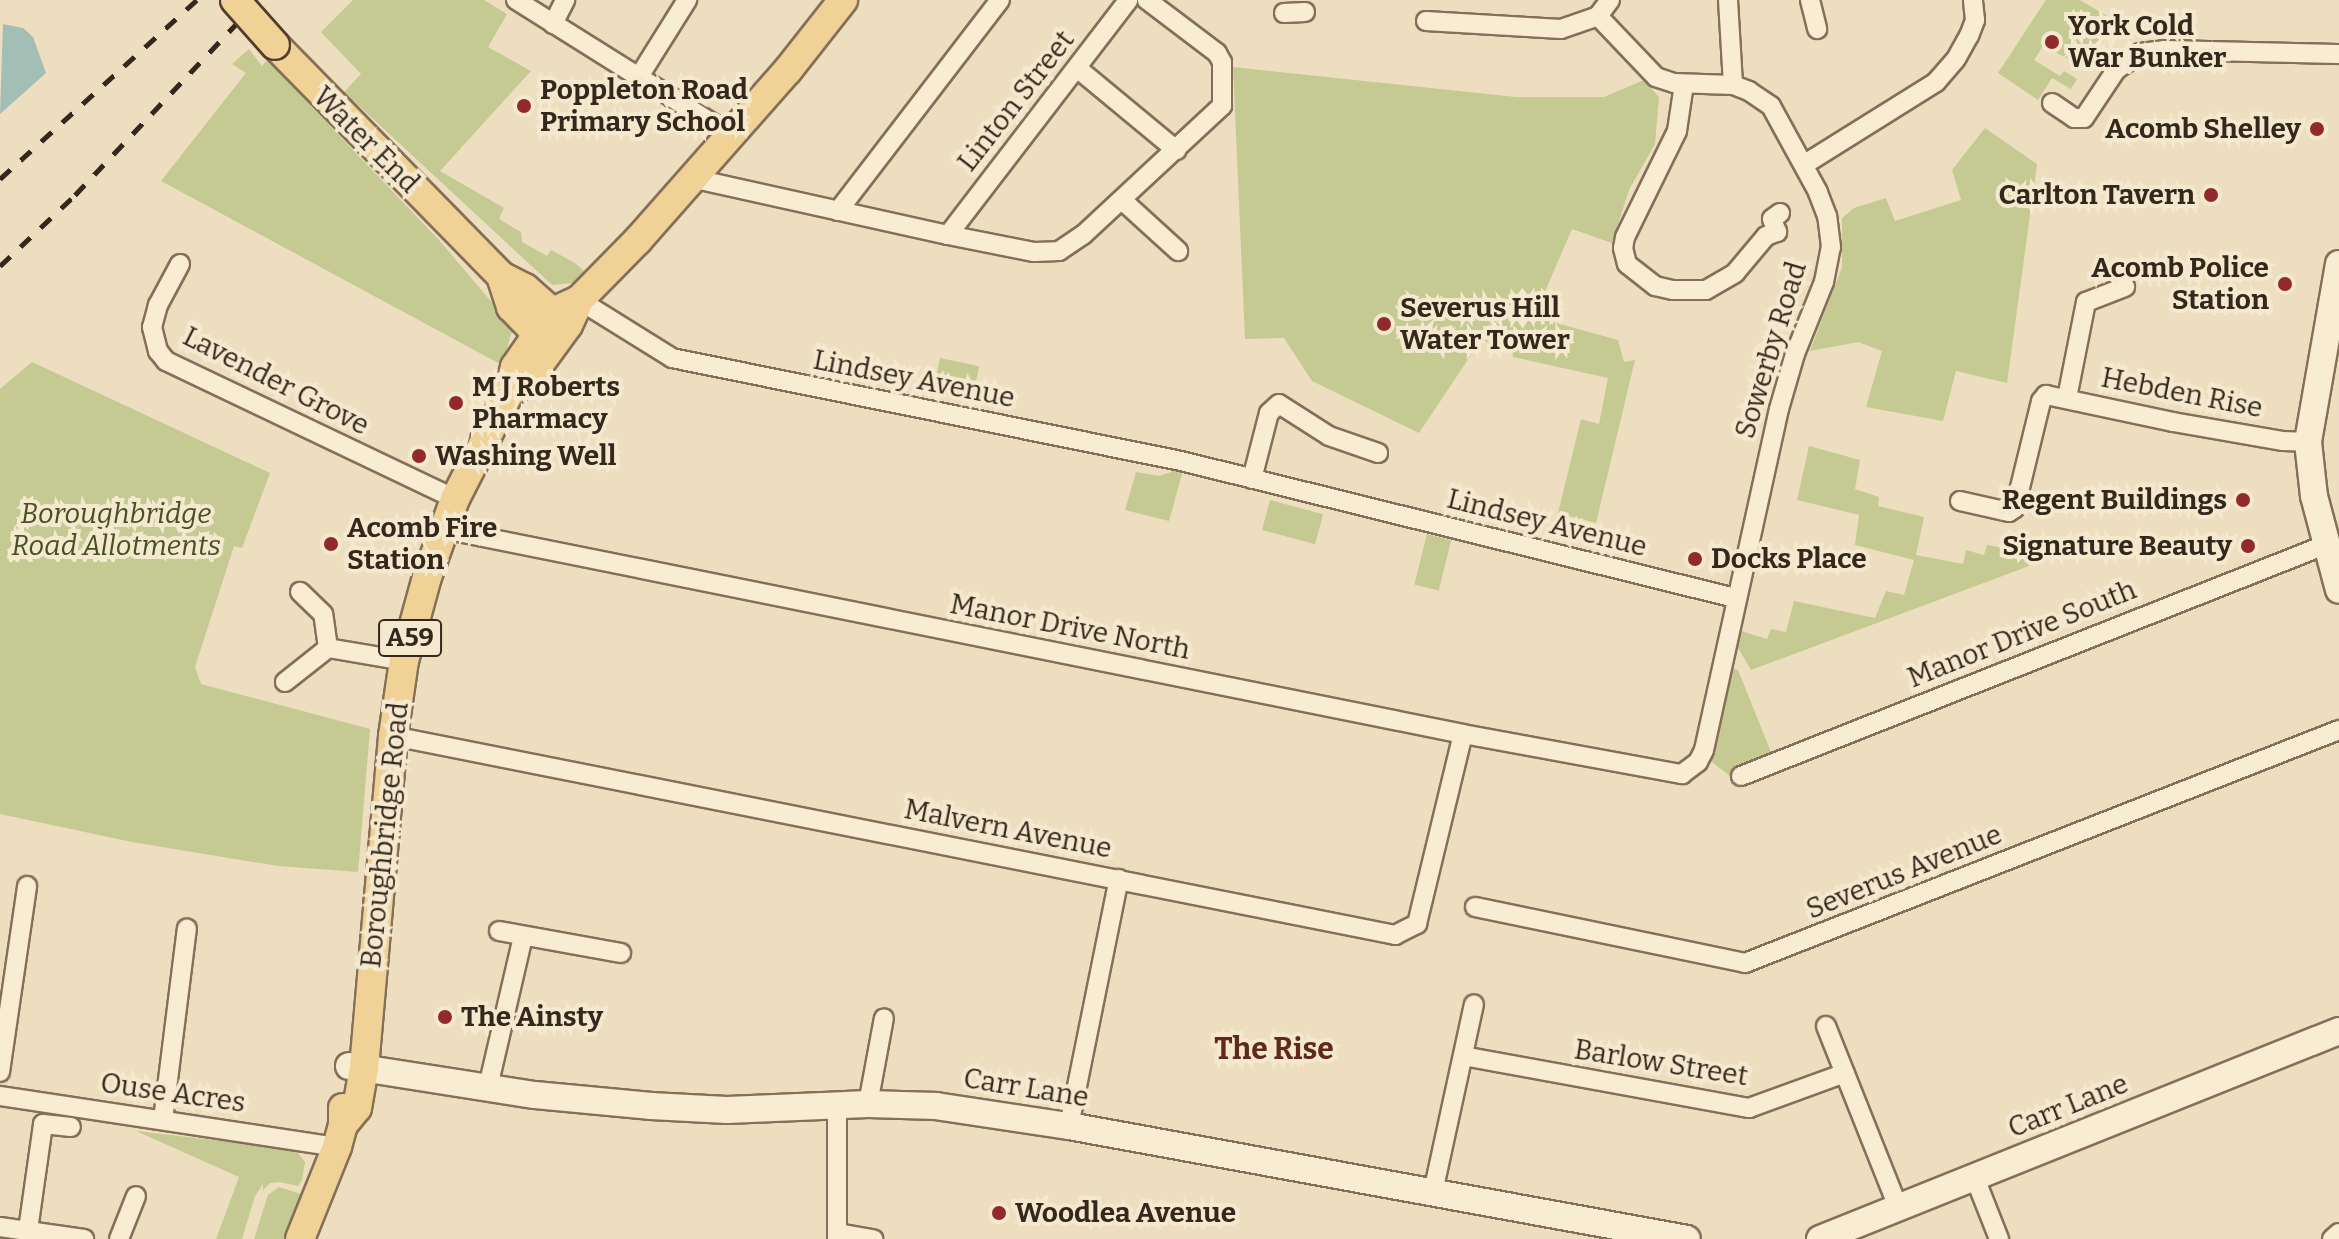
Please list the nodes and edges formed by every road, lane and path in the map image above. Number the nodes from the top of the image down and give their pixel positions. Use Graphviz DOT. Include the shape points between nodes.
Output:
graph roads {
  1 [pos="235,0"];
  2 [pos="565,0"];
  3 [pos="687,0"];
  4 [pos="843,0"];
  5 [pos="1000,0"];
  6 [pos="1128,0"];
  7 [pos="1147,0"];
  8 [pos="1610,0"];
  9 [pos="1728,0"];
  10 [pos="1810,0"];
  11 [pos="1973,0"];
  12 [pos="517,2"];
  13 [pos="1598,16"];
  14 [pos="1426,21"];
  15 [pos="553,24"];
  16 [pos="1817,29"];
  17 [pos="2339,54"];
  18 [pos="1077,68"];
  19 [pos="640,75"];
  20 [pos="1684,84"];
  21 [pos="1733,85"];
  22 [pos="2052,103"];
  23 [pos="730,134"];
  24 [pos="1176,150"];
  25 [pos="1805,164"];
  26 [pos="691,178"];
  27 [pos="1122,200"];
  28 [pos="838,211"];
  29 [pos="1780,213"];
  30 [pos="948,235"];
  31 [pos="1178,251"];
  32 [pos="180,264"];
  33 [pos="2339,264"];
  34 [pos="2125,287"];
  35 [pos="557,324"];
  36 [pos="1295,393"];
  37 [pos="2067,398"];
  38 [pos="1279,404"];
  39 [pos="2308,442"];
  40 [pos="1378,453"];
  41 [pos="1252,479"];
  42 [pos="455,499"];
  43 [pos="1960,501"];
  44 [pos="443,529"];
  45 [pos="2325,545"];
  46 [pos="2339,590"];
  47 [pos="300,592"];
  48 [pos="1735,598"];
  49 [pos="328,648"];
  50 [pos="404,661"];
  51 [pos="285,682"];
  52 [pos="2339,730"];
  53 [pos="1463,734"];
  54 [pos="393,736"];
  55 [pos="1688,771"];
  56 [pos="1741,776"];
  57 [pos="1119,879"];
  58 [pos="27,886"];
  59 [pos="1475,907"];
  60 [pos="187,928"];
  61 [pos="499,931"];
  62 [pos="523,936"];
  63 [pos="621,953"];
  64 [pos="1474,1004"];
  65 [pos="884,1018"];
  66 [pos="1826,1026"];
  67 [pos="2339,1031"];
  68 [pos="1463,1056"];
  69 [pos="366,1069"];
  70 [pos="0,1072"];
  71 [pos="1845,1073"];
  72 [pos="488,1087"];
  73 [pos="0,1096"];
  74 [pos="868,1104"];
  75 [pos="837,1105"];
  76 [pos="163,1120"];
  77 [pos="1069,1126"];
  78 [pos="71,1127"];
  79 [pos="340,1136"];
  80 [pos="1975,1178"];
  81 [pos="1433,1192"];
  82 [pos="136,1196"];
  83 [pos="1899,1209"];
  84 [pos="0,1227"];
  85 [pos="28,1230"];
  86 [pos="2339,1233"];
  87 [pos="1636,1235"];
  88 [pos="838,1236"];
  89 [pos="64,1238"];
  90 [pos="84,1239"];
  91 [pos="119,1239"];
  92 [pos="300,1239"];
  93 [pos="873,1239"];
  94 [pos="1687,1239"];
  95 [pos="1820,1239"];
  96 [pos="1999,1239"];
  97 [pos="2332,1239"];
  1 -- 35 [label="main road, Water End, bridge" via="501,276 511,307"];
  2 -- 15 [label="street"];
  3 -- 19 [label="street"];
  4 -- 23 [label="main road, A59"];
  5 -- 28 [label="street"];
  6 -- 18 [label="street, Linton Street"];
  7 -- 24 [label="street" via="1212,46 1222,62 1222,106"];
  8 -- 13 [label="street"];
  9 -- 21 [label="street"];
  10 -- 16 [label="street"];
  11 -- 25 [label="street" via="1975,20 1969,36 1936,82"];
  12 -- 15 [label="street"];
  13 -- 14 [label="street" via="1561,29"];
  13 -- 20 [label="street, Sowerby Road" via="1656,77"];
  15 -- 19 [label="street"];
  17 -- 22 [label="street" via="2140,53 2116,70 2084,118 2074,118"];
  18 -- 24 [label="street"];
  18 -- 30 [label="street, Linton Street"];
  19 -- 23 [label="street"];
  20 -- 21 [label="street, Sowerby Road"];
  20 -- 29 [label="street" via="1677,131 1625,237 1627,264 1655,286 1706,290 1735,273 1766,236 1777,232 1772,219"];
  21 -- 25 [label="street, Sowerby Road" via="1771,106"];
  23 -- 26 [label="main road, A59"];
  24 -- 27 [label="street"];
  25 -- 48 [label="street, Sowerby Road" via="1827,216 1831,247 1824,282 1779,409"];
  26 -- 28 [label="street"];
  26 -- 35 [label="main road, Boroughbridge Road / A59"];
  27 -- 30 [label="street" via="1059,251 1034,252"];
  27 -- 31 [label="street"];
  28 -- 30 [label="street"];
  32 -- 42 [label="street, Lavender Grove" via="152,327 166,361"];
  33 -- 39 [label="street"];
  34 -- 37 [label="street" via="2086,302"];
  35 -- 41 [label="street, Lindsey Avenue" via="672,358"];
  35 -- 42 [label="main road, Boroughbridge Road / A59" via="515,367 508,395"];
  36 -- 38 [label="street"];
  37 -- 39 [label="street, Hebden Rise" via="2173,422"];
  37 -- 43 [label="street, Hebden Rise" via="2046,395 2041,401 2015,508 2009,512"];
  38 -- 40 [label="street" via="1329,436"];
  38 -- 41 [label="street" via="1269,413"];
  39 -- 45 [label="street"];
  41 -- 48 [label="street, Lindsey Avenue"];
  42 -- 44 [label="main road, Boroughbridge Road / A59"];
  44 -- 50 [label="main road, Boroughbridge Road / A59"];
  44 -- 53 [label="street, Manor Drive North"];
  45 -- 46 [label="street"];
  45 -- 56 [label="street, Manor Drive South"];
  47 -- 49 [label="street" via="323,614"];
  48 -- 55 [label="street, Sowerby Road" via="1704,750"];
  49 -- 50 [label="street"];
  49 -- 51 [label="street"];
  50 -- 54 [label="main road, Boroughbridge Road / A59"];
  52 -- 59 [label="street, Severus Avenue" via="1745,963"];
  53 -- 55 [label="street, Manor Drive North" via="1673,774"];
  53 -- 57 [label="street, Malvern Avenue" via="1417,924 1407,932 1395,935"];
  54 -- 57 [label="street, Malvern Avenue"];
  54 -- 69 [label="main road, Boroughbridge Road / A59"];
  57 -- 77 [label="street"];
  58 -- 70 [label="street"];
  60 -- 76 [label="street"];
  61 -- 62 [label="street"];
  62 -- 63 [label="street"];
  62 -- 72 [label="street"];
  64 -- 68 [label="street"];
  65 -- 74 [label="street"];
  66 -- 71 [label="street"];
  67 -- 80 [label="street, Carr Lane"];
  68 -- 71 [label="street, Barlow Street" via="1749,1108"];
  68 -- 81 [label="street"];
  69 -- 72 [label="street, Carr Lane"];
  69 -- 79 [label="main road, Boroughbridge Road / A59"];
  71 -- 83 [label="street"];
  72 -- 75 [label="street, Carr Lane" via="727,1110"];
  73 -- 76 [label="street, Ouse Acres"];
  74 -- 75 [label="street, Carr Lane"];
  74 -- 77 [label="street, Carr Lane" via="936,1106"];
  75 -- 88 [label="street"];
  76 -- 79 [label="street, Ouse Acres"];
  77 -- 81 [label="street, Carr Lane"];
  78 -- 85 [label="street" via="43,1124"];
  79 -- 92 [label="main road, Boroughbridge Road / A59"];
  80 -- 83 [label="street, Carr Lane"];
  80 -- 96 [label="street"];
  81 -- 87 [label="street, Carr Lane"];
  82 -- 91 [label="street"];
  83 -- 95 [label="street, Carr Lane"];
  84 -- 85 [label="street"];
  85 -- 89 [label="street"];
  86 -- 97 [label="street"];
  87 -- 94 [label="street, Carr Lane"];
  88 -- 93 [label="street"];
  89 -- 90 [label="street"];
}
